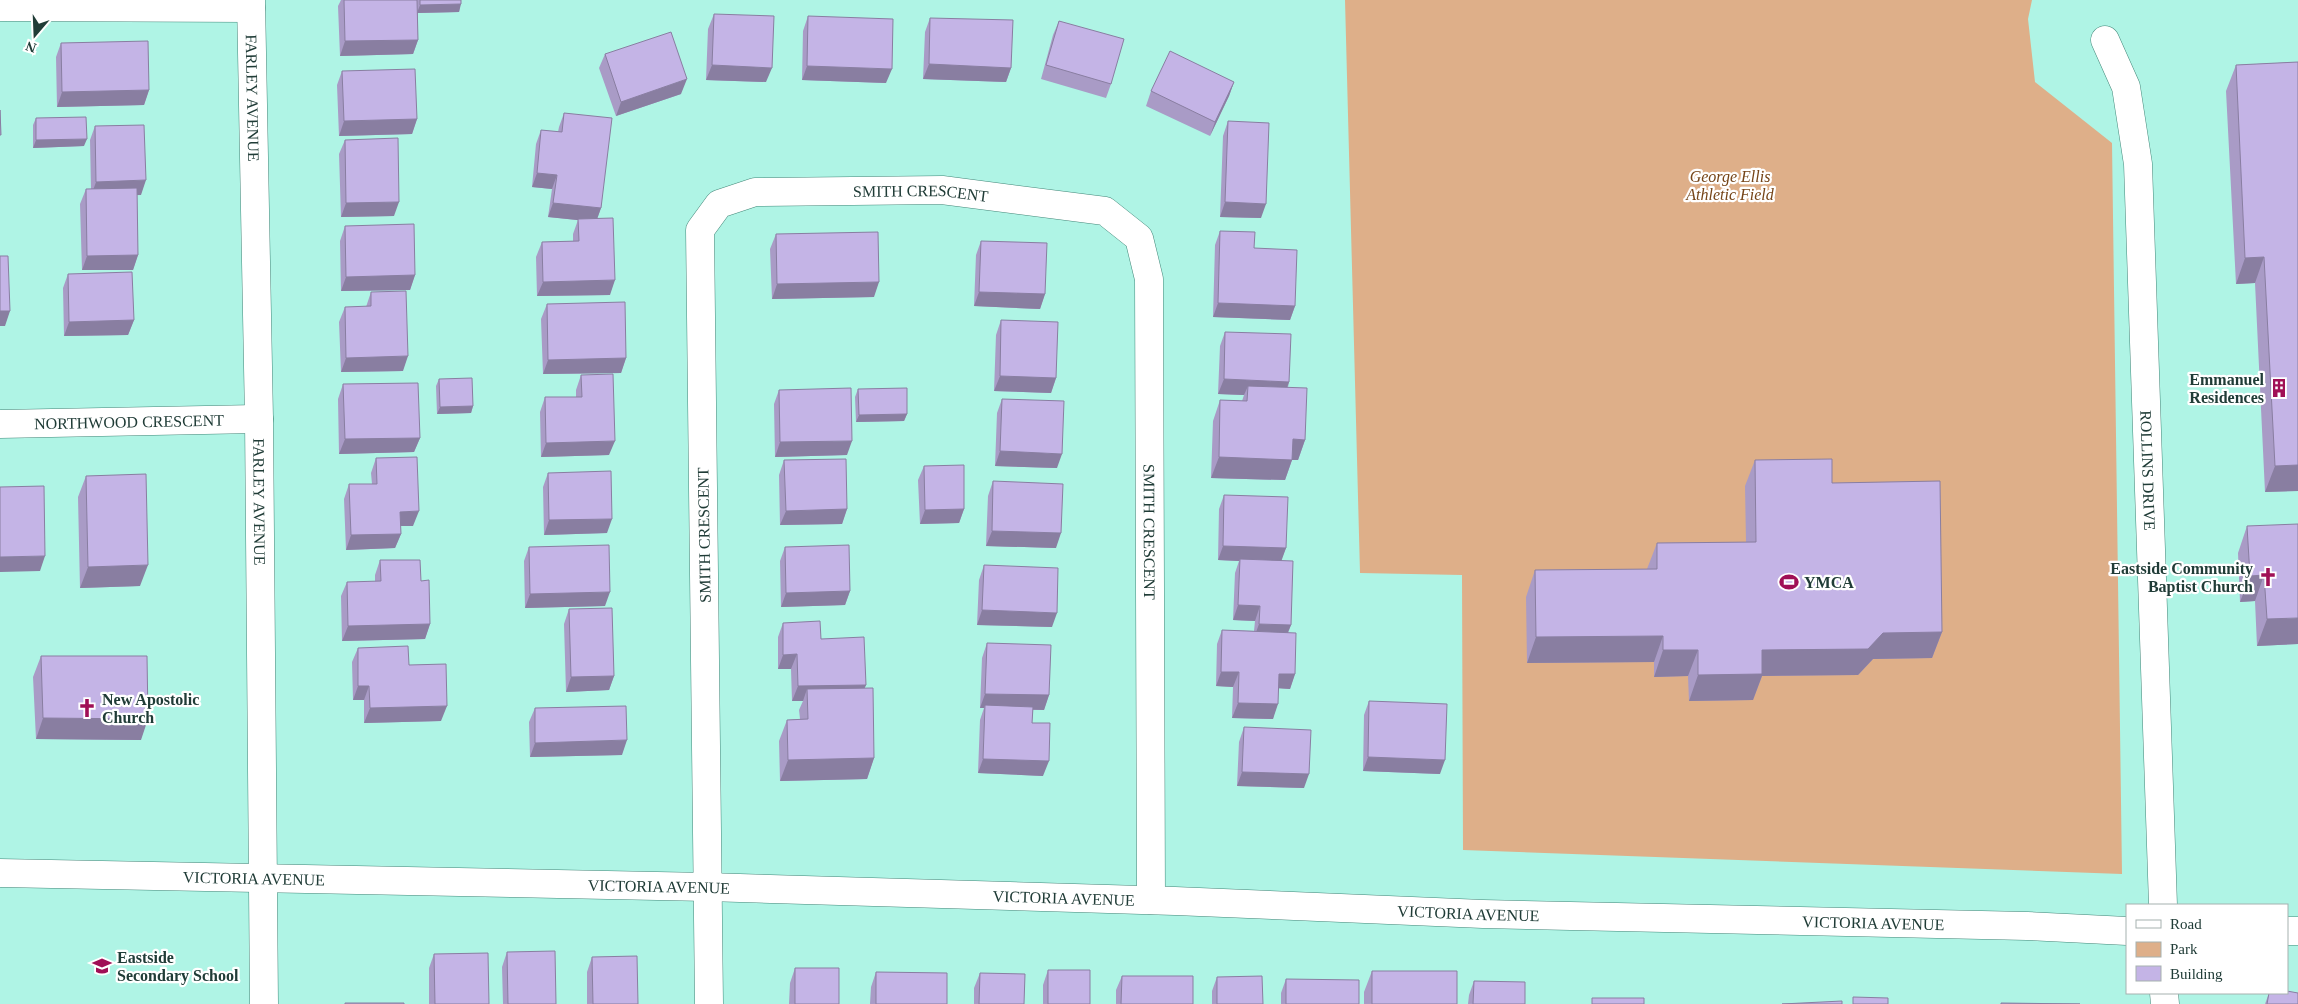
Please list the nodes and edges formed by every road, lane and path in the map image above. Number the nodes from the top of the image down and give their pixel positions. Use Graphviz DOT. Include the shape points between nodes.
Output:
graph roads {
  1 [pos="251,4"];
  2 [pos="0,7"];
  3 [pos="2105,40"];
  4 [pos="259,419"];
  5 [pos="0,424"];
  6 [pos="0,873"];
  7 [pos="262,879"];
  8 [pos="707,887"];
  9 [pos="1151,900"];
  10 [pos="2164,904"];
  11 [pos="2126,931"];
  12 [pos="264,1004"];
  13 [pos="708,1004"];
  1 -- 2 [label="street"];
  1 -- 4 [label="street, FARLEY AVENUE"];
  3 -- 10 [label="street, ROLLINS DRIVE" via="2126,87 2138,164"];
  4 -- 5 [label="street, NORTHWOOD CRESCENT"];
  4 -- 7 [label="street, FARLEY AVENUE"];
  6 -- 7 [label="street, VICTORIA AVENUE"];
  7 -- 8 [label="street, VICTORIA AVENUE"];
  7 -- 12 [label="street, FARLEY AVENUE"];
  8 -- 9 [label="street, VICTORIA AVENUE"];
  8 -- 9 [label="street, SMITH CRESCENT" via="700,230 719,204 756,192 942,190 1105,210 1139,238 1149,279"];
  8 -- 13 [label="street, SMITH CRESCENT"];
  9 -- 11 [label="street, VICTORIA AVENUE" via="1483,914"];
}
